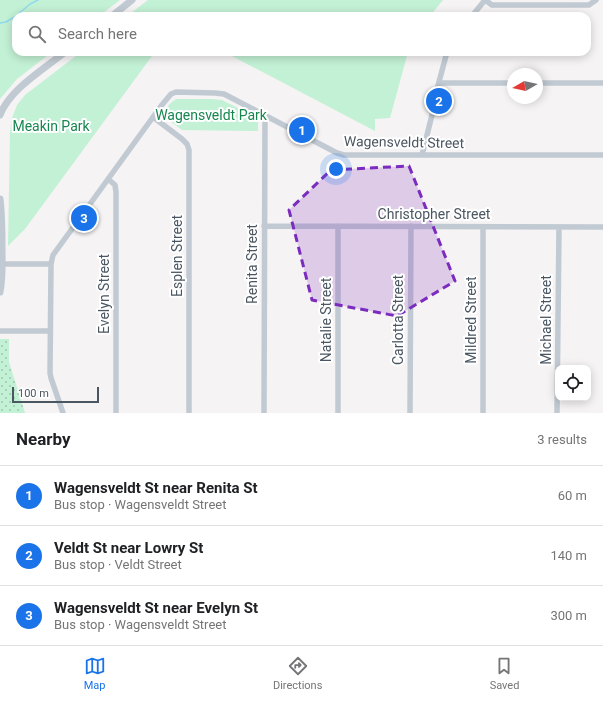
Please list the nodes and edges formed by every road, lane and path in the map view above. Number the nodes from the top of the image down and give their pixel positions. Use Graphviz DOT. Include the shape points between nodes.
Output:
graph roads {
  1 [pos="132,0"];
  2 [pos="485,0"];
  3 [pos="596,0"];
  4 [pos="117,12"];
  5 [pos="475,12"];
  6 [pos="61,56"];
  7 [pos="446,56"];
  8 [pos="440,82"];
  9 [pos="507,82"];
  10 [pos="543,82"];
  11 [pos="603,82"];
  12 [pos="0,115"];
  13 [pos="265,115"];
  14 [pos="153,117"];
  15 [pos="422,155"];
  16 [pos="603,155"];
  17 [pos="108,179"];
  18 [pos="0,199"];
  19 [pos="264,226"];
  20 [pos="338,226"];
  21 [pos="411,226"];
  22 [pos="484,227"];
  23 [pos="559,227"];
  24 [pos="603,227"];
  25 [pos="1,264"];
  26 [pos="51,264"];
  27 [pos="0,292"];
  28 [pos="50,331"];
  29 [pos="0,332"];
  30 [pos="63,413"];
  31 [pos="116,413"];
  32 [pos="189,413"];
  33 [pos="264,413"];
  34 [pos="338,413"];
  35 [pos="410,413"];
  36 [pos="484,413"];
  37 [pos="557,413"];
  1 -- 4 [label="street"];
  2 -- 3 [label="street" via="492,5 589,5"];
  2 -- 5 [label="street"];
  6 -- 12 [label="street" via="12,96"];
  7 -- 8 [label="street"];
  8 -- 9 [label="street"];
  8 -- 15 [label="street"];
  10 -- 11 [label="street"];
  13 -- 14 [label="street, Wagensveldt Street" via="224,94 176,92 168,96"];
  13 -- 15 [label="street, Wagensveldt Street" via="344,155"];
  13 -- 19 [label="street, Renita Street"];
  14 -- 17 [label="street, Wagensveldt Street"];
  14 -- 32 [label="street, Esplen Street" via="182,139 189,150"];
  15 -- 16 [label="street, Wagensveldt Street"];
  17 -- 26 [label="street, Wagensveldt Street" via="54,252"];
  17 -- 31 [label="street, Evelyn Street" via="115,185 116,192"];
  18 -- 25 [label="street"];
  19 -- 20 [label="street, Christopher Street"];
  19 -- 33 [label="street, Renita Street"];
  20 -- 21 [label="street, Christopher Street"];
  20 -- 34 [label="street, Natalie Street"];
  21 -- 22 [label="street, Christopher Street"];
  21 -- 35 [label="street, Carlotta Street"];
  22 -- 23 [label="street, Christopher Street"];
  22 -- 36 [label="street, Mildred Street"];
  23 -- 24 [label="street, Christopher Street"];
  23 -- 37 [label="street, Michael Street"];
  25 -- 26 [label="street"];
  25 -- 27 [label="street"];
  26 -- 28 [label="street, Wagensveldt Street"];
  28 -- 29 [label="street"];
  28 -- 30 [label="street, Wagensveldt Street" via="50,373"];
}
